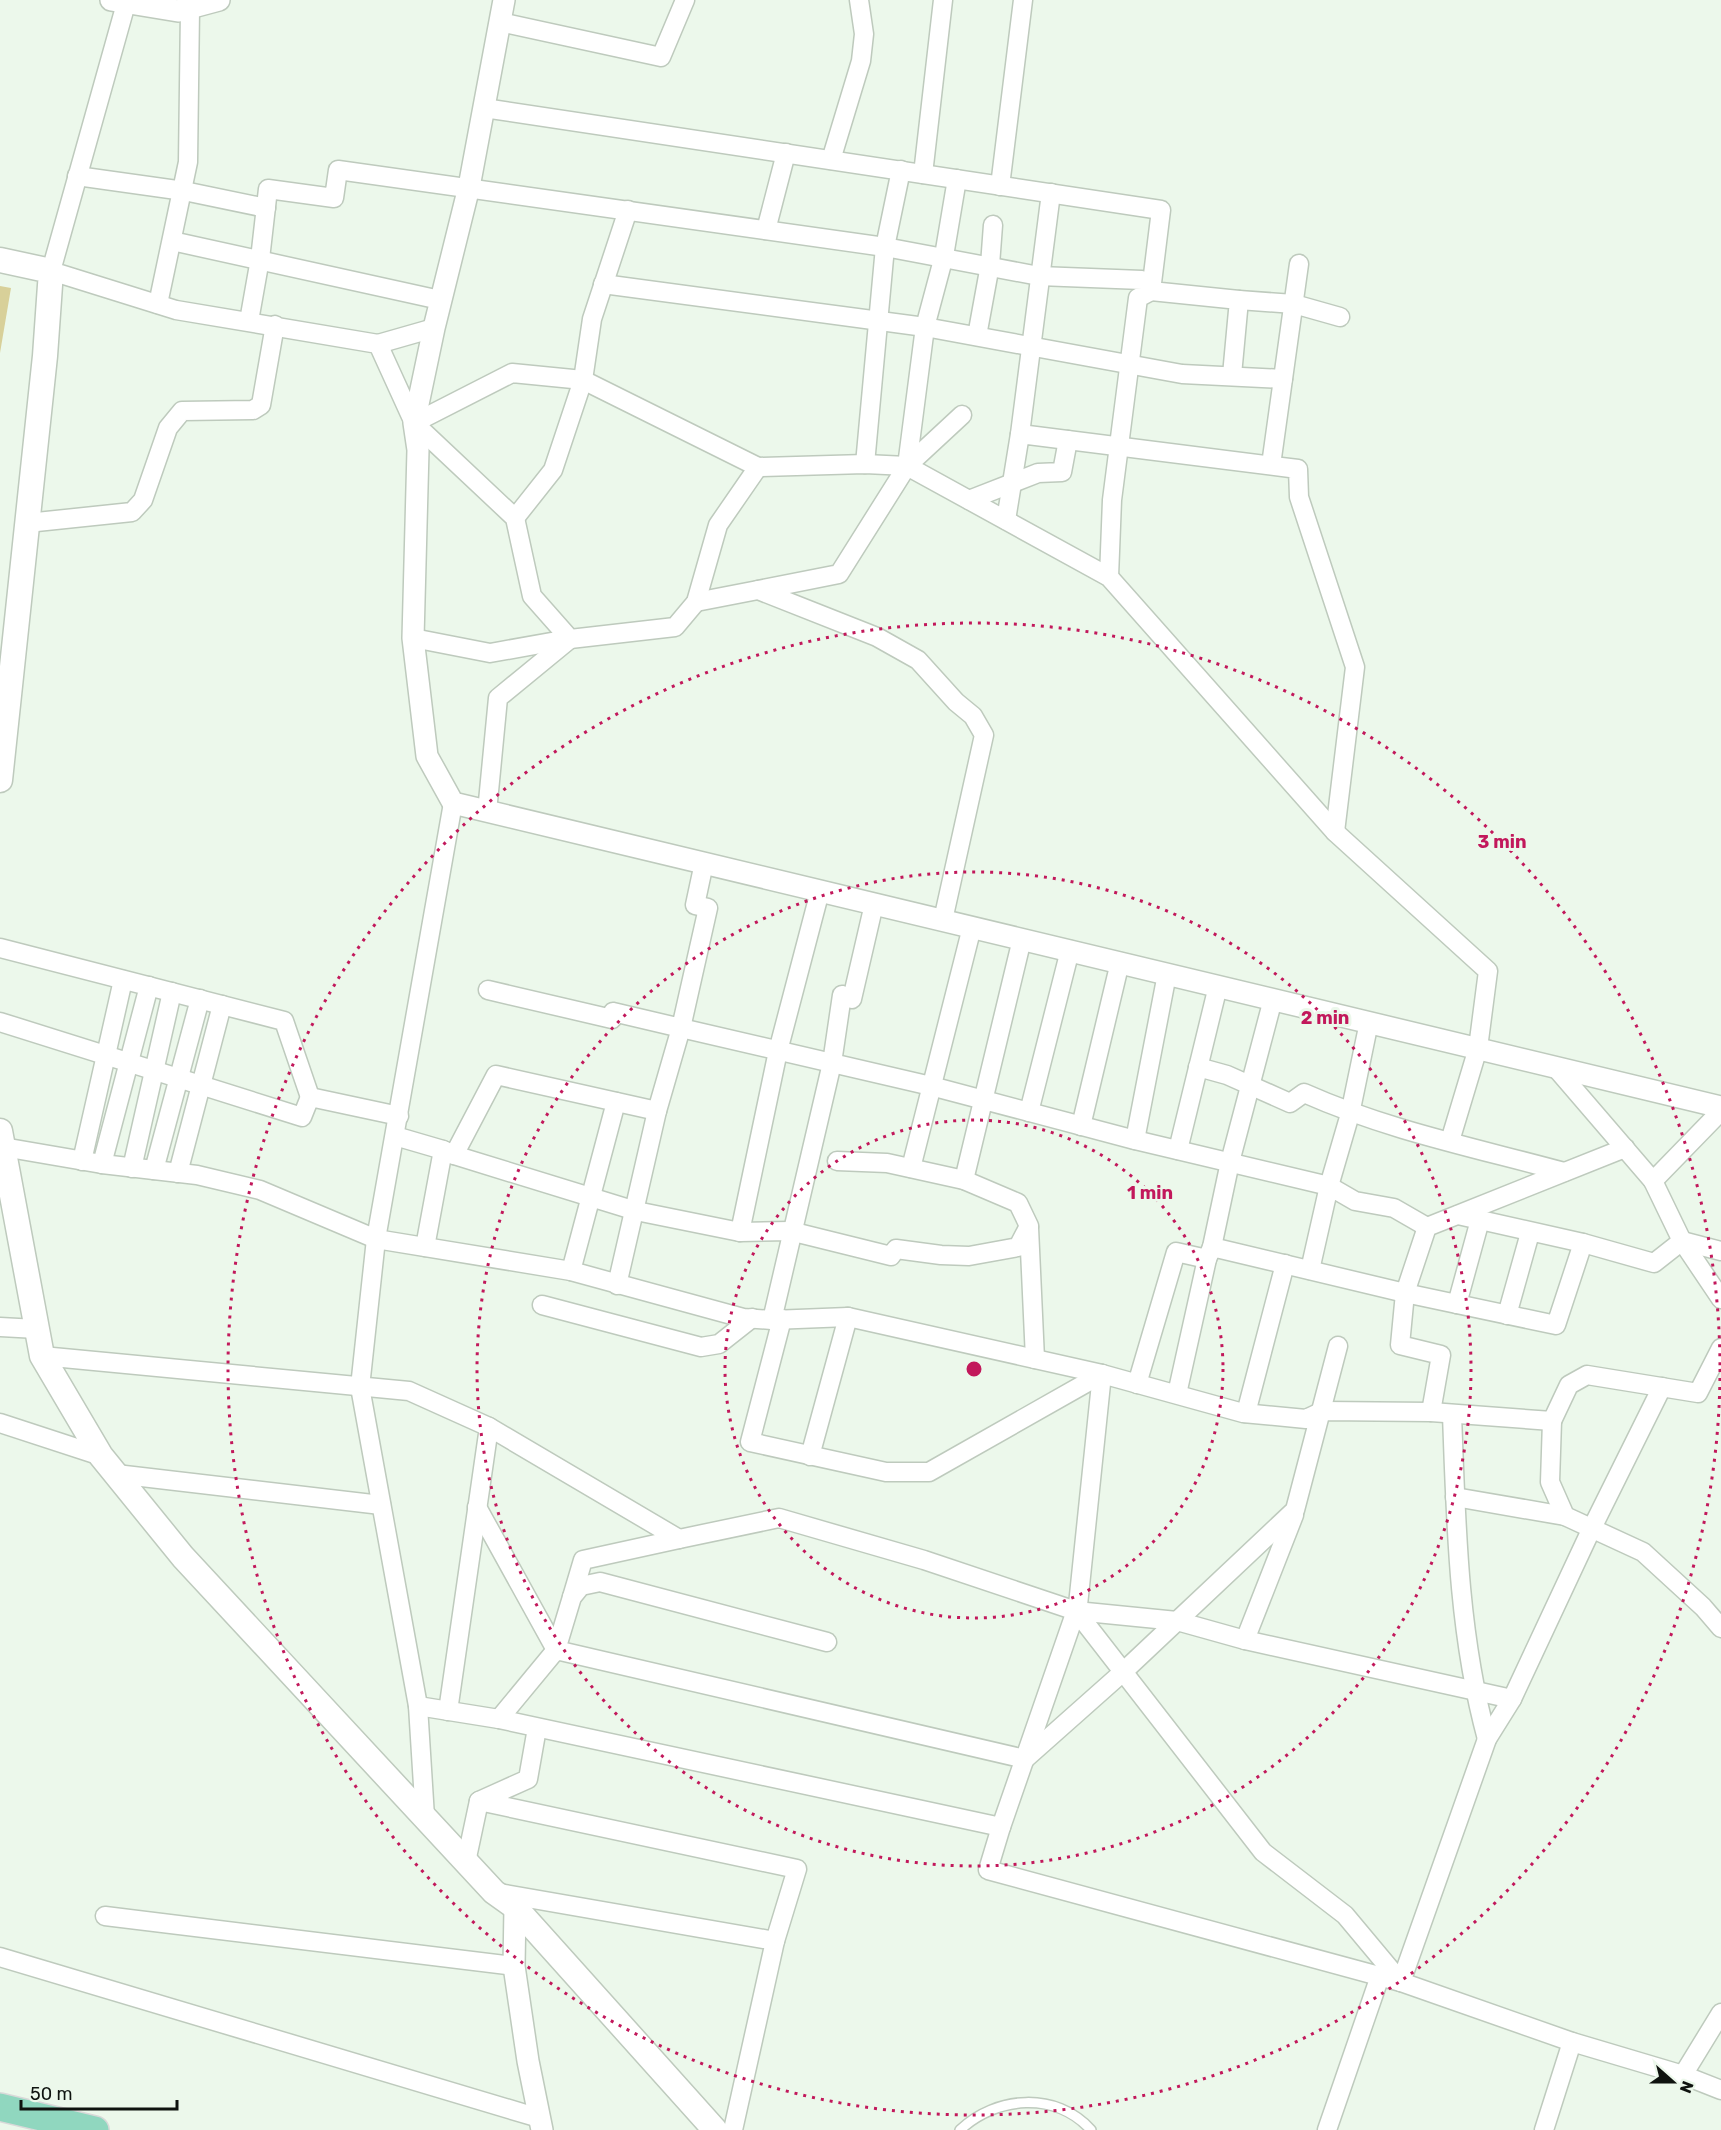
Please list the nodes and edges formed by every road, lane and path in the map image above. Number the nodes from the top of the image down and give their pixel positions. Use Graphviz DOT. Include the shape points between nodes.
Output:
graph roads {
  1 [pos="219,0"];
  2 [pos="504,0"];
  3 [pos="685,0"];
  4 [pos="859,0"];
  5 [pos="943,0"];
  6 [pos="1023,0"];
  7 [pos="121,1"];
  8 [pos="190,9"];
  9 [pos="500,22"];
  10 [pos="484,108"];
  11 [pos="786,153"];
  12 [pos="831,160"];
  13 [pos="901,170"];
  14 [pos="922,174"];
  15 [pos="77,176"];
  16 [pos="957,179"];
  17 [pos="1000,186"];
  18 [pos="469,187"];
  19 [pos="184,191"];
  20 [pos="1051,193"];
  21 [pos="266,208"];
  22 [pos="628,210"];
  23 [pos="993,225"];
  24 [pos="766,230"];
  25 [pos="172,241"];
  26 [pos="885,247"];
  27 [pos="944,256"];
  28 [pos="260,259"];
  29 [pos="0,260"];
  30 [pos="1299,264"];
  31 [pos="990,265"];
  32 [pos="51,271"];
  33 [pos="1039,276"];
  34 [pos="603,284"];
  35 [pos="1151,291"];
  36 [pos="441,300"];
  37 [pos="1239,300"];
  38 [pos="158,304"];
  39 [pos="1294,304"];
  40 [pos="1340,317"];
  41 [pos="249,321"];
  42 [pos="878,321"];
  43 [pos="275,325"];
  44 [pos="925,327"];
  45 [pos="434,328"];
  46 [pos="977,336"];
  47 [pos="378,344"];
  48 [pos="1030,346"];
  49 [pos="1132,364"];
  50 [pos="1232,375"];
  51 [pos="1283,379"];
  52 [pos="583,380"];
  53 [pos="962,415"];
  54 [pos="414,423"];
  55 [pos="1020,434"];
  56 [pos="1068,440"];
  57 [pos="1119,446"];
  58 [pos="865,464"];
  59 [pos="1271,465"];
  60 [pos="907,466"];
  61 [pos="758,467"];
  62 [pos="1012,483"];
  63 [pos="969,500"];
  64 [pos="515,518"];
  65 [pos="1006,520"];
  66 [pos="27,524"];
  67 [pos="1109,578"];
  68 [pos="758,590"];
  69 [pos="696,602"];
  70 [pos="413,638"];
  71 [pos="570,639"];
  72 [pos="0,780"];
  73 [pos="453,803"];
  74 [pos="487,812"];
  75 [pos="1335,832"];
  76 [pos="704,863"];
  77 [pos="820,891"];
  78 [pos="874,904"];
  79 [pos="943,920"];
  80 [pos="972,927"];
  81 [pos="1022,939"];
  82 [pos="0,948"];
  83 [pos="1070,950"];
  84 [pos="1120,963"];
  85 [pos="1167,974"];
  86 [pos="123,980"];
  87 [pos="149,986"];
  88 [pos="1218,986"];
  89 [pos="488,990"];
  90 [pos="172,992"];
  91 [pos="200,999"];
  92 [pos="1273,999"];
  93 [pos="222,1005"];
  94 [pos="0,1022"];
  95 [pos="1369,1022"];
  96 [pos="681,1028"];
  97 [pos="1478,1048"];
  98 [pos="778,1051"];
  99 [pos="105,1055"];
  100 [pos="130,1063"];
  101 [pos="832,1063"];
  102 [pos="1198,1067"];
  103 [pos="1555,1067"];
  104 [pos="154,1071"];
  105 [pos="178,1078"];
  106 [pos="201,1085"];
  107 [pos="1250,1085"];
  108 [pos="931,1086"];
  109 [pos="310,1097"];
  110 [pos="984,1100"];
  111 [pos="616,1102"];
  112 [pos="1721,1109"];
  113 [pos="657,1111"];
  114 [pos="1029,1112"];
  115 [pos="1350,1114"];
  116 [pos="399,1116"];
  117 [pos="1081,1126"];
  118 [pos="395,1136"];
  119 [pos="1,1138"];
  120 [pos="1135,1140"];
  121 [pos="1449,1141"];
  122 [pos="1624,1148"];
  123 [pos="1178,1150"];
  124 [pos="448,1152"];
  125 [pos="82,1161"];
  126 [pos="837,1161"];
  127 [pos="1230,1162"];
  128 [pos="102,1164"];
  129 [pos="132,1168"];
  130 [pos="911,1168"];
  131 [pos="154,1170"];
  132 [pos="1564,1172"];
  133 [pos="178,1173"];
  134 [pos="964,1180"];
  135 [pos="1653,1181"];
  136 [pos="1329,1186"];
  137 [pos="592,1197"];
  138 [pos="636,1211"];
  139 [pos="1458,1215"];
  140 [pos="1480,1220"];
  141 [pos="9,1223"];
  142 [pos="1029,1226"];
  143 [pos="1427,1227"];
  144 [pos="790,1231"];
  145 [pos="740,1232"];
  146 [pos="1530,1233"];
  147 [pos="376,1239"];
  148 [pos="1682,1241"];
  149 [pos="1583,1243"];
  150 [pos="425,1247"];
  151 [pos="1721,1251"];
  152 [pos="1210,1253"];
  153 [pos="1285,1264"];
  154 [pos="1310,1270"];
  155 [pos="571,1271"];
  156 [pos="617,1285"];
  157 [pos="1405,1293"];
  158 [pos="1721,1299"];
  159 [pos="1456,1304"];
  160 [pos="542,1305"];
  161 [pos="1507,1315"];
  162 [pos="848,1317"];
  163 [pos="752,1318"];
  164 [pos="777,1320"];
  165 [pos="0,1327"];
  166 [pos="37,1329"];
  167 [pos="1338,1346"];
  168 [pos="1721,1348"];
  169 [pos="42,1356"];
  170 [pos="1035,1359"];
  171 [pos="1102,1374"];
  172 [pos="1137,1384"];
  173 [pos="360,1387"];
  174 [pos="1662,1387"];
  175 [pos="1177,1394"];
  176 [pos="1323,1411"];
  177 [pos="1431,1412"];
  178 [pos="1246,1413"];
  179 [pos="1452,1414"];
  180 [pos="1552,1421"];
  181 [pos="0,1423"];
  182 [pos="489,1427"];
  183 [pos="101,1456"];
  184 [pos="810,1456"];
  185 [pos="116,1474"];
  186 [pos="1455,1497"];
  187 [pos="381,1505"];
  188 [pos="477,1508"];
  189 [pos="1295,1510"];
  190 [pos="1565,1516"];
  191 [pos="1591,1530"];
  192 [pos="680,1539"];
  193 [pos="1076,1611"];
  194 [pos="1177,1622"];
  195 [pos="1721,1628"];
  196 [pos="1245,1640"];
  197 [pos="827,1642"];
  198 [pos="556,1650"];
  199 [pos="1123,1672"];
  200 [pos="1474,1691"];
  201 [pos="1512,1700"];
  202 [pos="418,1706"];
  203 [pos="448,1711"];
  204 [pos="499,1719"];
  205 [pos="537,1728"];
  206 [pos="1487,1739"];
  207 [pos="1025,1759"];
  208 [pos="479,1801"];
  209 [pos="425,1817"];
  210 [pos="1001,1827"];
  211 [pos="466,1862"];
  212 [pos="494,1892"];
  213 [pos="515,1907"];
  214 [pos="105,1916"];
  215 [pos="775,1941"];
  216 [pos="0,1957"];
  217 [pos="514,1966"];
  218 [pos="1380,1976"];
  219 [pos="1401,1982"];
  220 [pos="1721,2013"];
  221 [pos="1572,2042"];
  222 [pos="1683,2075"];
  223 [pos="1721,2090"];
  224 [pos="0,2107"];
  225 [pos="541,2124"];
  226 [pos="95,2130"];
  227 [pos="715,2130"];
  228 [pos="733,2130"];
  229 [pos="960,2130"];
  230 [pos="1091,2130"];
  231 [pos="1327,2130"];
  232 [pos="1544,2130"];
  1 -- 8 [label="street"];
  2 -- 9 [label="street"];
  3 -- 9 [label="street" via="661,57"];
  4 -- 12 [label="street" via="864,34 861,61"];
  5 -- 14 [label="street"];
  6 -- 17 [label="street"];
  7 -- 8 [label="street" via="178,11"];
  7 -- 15 [label="street"];
  8 -- 19 [label="street" via="188,162"];
  9 -- 10 [label="street"];
  10 -- 11 [label="street"];
  10 -- 18 [label="street"];
  11 -- 12 [label="street"];
  11 -- 24 [label="street"];
  12 -- 13 [label="street"];
  13 -- 14 [label="street"];
  13 -- 26 [label="street"];
  14 -- 16 [label="street"];
  15 -- 19 [label="street"];
  15 -- 32 [label="street"];
  16 -- 17 [label="street"];
  16 -- 27 [label="street"];
  17 -- 20 [label="street"];
  18 -- 21 [label="street" via="338,170 334,198 268,189"];
  18 -- 22 [label="street"];
  18 -- 36 [label="street"];
  19 -- 21 [label="street"];
  19 -- 25 [label="street"];
  20 -- 33 [label="street"];
  20 -- 35 [label="street" via="1161,210"];
  21 -- 28 [label="street"];
  22 -- 24 [label="street"];
  22 -- 34 [label="street"];
  23 -- 31 [label="street"];
  24 -- 26 [label="street"];
  25 -- 28 [label="street"];
  25 -- 38 [label="street"];
  26 -- 27 [label="street"];
  26 -- 42 [label="street"];
  27 -- 31 [label="street"];
  27 -- 44 [label="street"];
  28 -- 36 [label="street"];
  28 -- 41 [label="street"];
  29 -- 32 [label="main road"];
  30 -- 39 [label="street"];
  31 -- 33 [label="street"];
  31 -- 46 [label="street"];
  32 -- 38 [label="street"];
  32 -- 66 [label="main road"];
  33 -- 35 [label="street" via="1142,280"];
  33 -- 48 [label="street"];
  34 -- 42 [label="street"];
  34 -- 52 [label="street" via="592,319"];
  35 -- 37 [label="street"];
  35 -- 49 [label="street" via="1138,298"];
  36 -- 45 [label="street"];
  37 -- 39 [label="street"];
  37 -- 50 [label="street"];
  38 -- 41 [label="street"];
  39 -- 40 [label="street"];
  39 -- 51 [label="street"];
  41 -- 43 [label="street"];
  42 -- 44 [label="street"];
  42 -- 58 [label="street"];
  43 -- 47 [label="street"];
  43 -- 66 [label="street" via="261,405 253,410 182,411 168,428 143,500 132,512"];
  44 -- 46 [label="street"];
  44 -- 60 [label="street"];
  45 -- 47 [label="street"];
  45 -- 54 [label="street"];
  46 -- 48 [label="street"];
  47 -- 54 [label="street"];
  48 -- 49 [label="street"];
  48 -- 55 [label="street"];
  49 -- 50 [label="street" via="1182,374"];
  49 -- 57 [label="street"];
  50 -- 51 [label="street"];
  51 -- 59 [label="street"];
  52 -- 54 [label="street" via="512,374"];
  52 -- 61 [label="street"];
  52 -- 64 [label="street" via="553,470"];
  53 -- 60 [label="street"];
  54 -- 64 [label="street"];
  54 -- 70 [label="street" via="418,450"];
  55 -- 56 [label="street"];
  55 -- 62 [label="street"];
  56 -- 57 [label="street"];
  56 -- 62 [label="street" via="1062,472 1038,473"];
  57 -- 59 [label="street"];
  57 -- 67 [label="street"];
  58 -- 60 [label="street"];
  58 -- 61 [label="street"];
  59 -- 75 [label="street" via="1298,469 1299,497 1355,667"];
  60 -- 63 [label="street"];
  60 -- 68 [label="street" via="839,574"];
  61 -- 69 [label="street" via="718,525"];
  62 -- 63 [label="street"];
  62 -- 65 [label="street"];
  63 -- 65 [label="street"];
  64 -- 71 [label="street" via="532,596"];
  65 -- 67 [label="street"];
  66 -- 72 [label="main road"];
  67 -- 75 [label="street"];
  68 -- 69 [label="street"];
  68 -- 79 [label="street" via="877,637 918,660 979,725 984,735"];
  69 -- 71 [label="street" via="675,627"];
  70 -- 71 [label="street" via="490,653"];
  70 -- 73 [label="street" via="427,756"];
  71 -- 74 [label="street" via="498,698"];
  73 -- 74 [label="street"];
  73 -- 116 [label="street"];
  74 -- 76 [label="street"];
  75 -- 97 [label="street" via="1488,971"];
  76 -- 77 [label="street"];
  76 -- 96 [label="street" via="695,905 708,909"];
  77 -- 78 [label="street"];
  77 -- 98 [label="street"];
  78 -- 79 [label="street"];
  78 -- 101 [label="street" via="852,999 842,995"];
  79 -- 80 [label="street"];
  80 -- 81 [label="street"];
  80 -- 108 [label="street"];
  81 -- 83 [label="street"];
  81 -- 110 [label="street"];
  82 -- 86 [label="street"];
  83 -- 84 [label="street"];
  83 -- 114 [label="street"];
  84 -- 85 [label="street"];
  84 -- 117 [label="street"];
  85 -- 88 [label="street"];
  85 -- 120 [label="street"];
  86 -- 87 [label="street"];
  86 -- 99 [label="street"];
  87 -- 90 [label="street"];
  87 -- 100 [label="street"];
  88 -- 92 [label="street"];
  88 -- 102 [label="street"];
  89 -- 96 [label="street" via="612,1018 613,1012"];
  90 -- 91 [label="street"];
  90 -- 104 [label="street"];
  91 -- 93 [label="street"];
  91 -- 105 [label="street"];
  92 -- 95 [label="street"];
  92 -- 107 [label="street"];
  93 -- 106 [label="street"];
  93 -- 109 [label="street" via="284,1021"];
  94 -- 99 [label="street"];
  95 -- 97 [label="street"];
  95 -- 115 [label="street"];
  96 -- 98 [label="street"];
  96 -- 113 [label="street"];
  97 -- 103 [label="street"];
  97 -- 121 [label="street"];
  98 -- 101 [label="street"];
  98 -- 145 [label="street"];
  99 -- 100 [label="street"];
  99 -- 125 [label="street"];
  100 -- 104 [label="street"];
  100 -- 128 [label="street"];
  101 -- 108 [label="street"];
  101 -- 144 [label="street"];
  102 -- 107 [label="street"];
  102 -- 123 [label="street"];
  103 -- 112 [label="street"];
  103 -- 122 [label="street"];
  104 -- 105 [label="street"];
  104 -- 129 [label="street"];
  105 -- 106 [label="street"];
  105 -- 131 [label="street"];
  106 -- 109 [label="street" via="302,1117"];
  106 -- 133 [label="street"];
  107 -- 115 [label="street" via="1290,1103 1304,1093"];
  107 -- 127 [label="street"];
  108 -- 110 [label="street"];
  108 -- 130 [label="street"];
  109 -- 116 [label="street"];
  110 -- 114 [label="street"];
  110 -- 134 [label="street"];
  111 -- 113 [label="street"];
  111 -- 124 [label="street" via="496,1075"];
  111 -- 137 [label="street"];
  112 -- 135 [label="street"];
  113 -- 138 [label="street"];
  114 -- 117 [label="street"];
  115 -- 121 [label="street"];
  115 -- 136 [label="street"];
  116 -- 118 [label="street"];
  117 -- 120 [label="street"];
  118 -- 124 [label="street"];
  118 -- 147 [label="street"];
  119 -- 125 [label="street"];
  119 -- 141 [label="main road"];
  120 -- 123 [label="street"];
  121 -- 132 [label="street"];
  122 -- 132 [label="street"];
  122 -- 135 [label="street"];
  123 -- 127 [label="street"];
  124 -- 137 [label="street"];
  124 -- 150 [label="street"];
  125 -- 128 [label="street"];
  126 -- 130 [label="street"];
  127 -- 136 [label="street"];
  127 -- 152 [label="street"];
  128 -- 129 [label="street"];
  129 -- 131 [label="street"];
  130 -- 134 [label="street"];
  131 -- 133 [label="street"];
  132 -- 139 [label="street"];
  133 -- 147 [label="street" via="260,1191"];
  134 -- 142 [label="street" via="1018,1203"];
  135 -- 148 [label="street"];
  136 -- 143 [label="street" via="1355,1201 1394,1209"];
  136 -- 154 [label="street"];
  137 -- 138 [label="street"];
  137 -- 155 [label="street"];
  138 -- 145 [label="street"];
  138 -- 156 [label="street"];
  139 -- 140 [label="street"];
  139 -- 143 [label="street"];
  140 -- 146 [label="street"];
  140 -- 159 [label="street"];
  141 -- 166 [label="main road"];
  142 -- 144 [label="street" via="1018,1247 969,1256 896,1249 891,1256"];
  142 -- 170 [label="street"];
  143 -- 157 [label="street"];
  144 -- 145 [label="street"];
  144 -- 164 [label="street"];
  146 -- 149 [label="street"];
  146 -- 161 [label="street"];
  147 -- 150 [label="street"];
  147 -- 173 [label="street"];
  148 -- 149 [label="street" via="1653,1263"];
  148 -- 151 [label="street"];
  148 -- 158 [label="street"];
  149 -- 161 [label="street" via="1556,1325"];
  150 -- 155 [label="street"];
  152 -- 153 [label="street"];
  152 -- 172 [label="street" via="1176,1252"];
  152 -- 175 [label="street"];
  153 -- 154 [label="street"];
  153 -- 178 [label="street"];
  154 -- 157 [label="street"];
  155 -- 156 [label="street"];
  156 -- 163 [label="street"];
  157 -- 159 [label="street"];
  157 -- 177 [label="street" via="1400,1345 1441,1355"];
  159 -- 161 [label="street"];
  160 -- 163 [label="street" via="701,1347 719,1344"];
  162 -- 164 [label="street"];
  162 -- 170 [label="street"];
  162 -- 184 [label="street"];
  163 -- 164 [label="street"];
  164 -- 184 [label="street" via="750,1442"];
  165 -- 166 [label="street"];
  166 -- 169 [label="main road"];
  167 -- 176 [label="street"];
  168 -- 174 [label="street" via="1698,1393"];
  169 -- 173 [label="street"];
  169 -- 183 [label="main road"];
  170 -- 171 [label="street"];
  171 -- 172 [label="street"];
  171 -- 184 [label="street" via="928,1472 886,1472"];
  171 -- 193 [label="street"];
  172 -- 175 [label="street"];
  173 -- 182 [label="street" via="409,1391"];
  173 -- 187 [label="street"];
  174 -- 180 [label="street" via="1587,1375 1569,1385"];
  174 -- 191 [label="street"];
  175 -- 178 [label="street"];
  176 -- 177 [label="street"];
  176 -- 178 [label="street" via="1306,1419"];
  176 -- 189 [label="street"];
  177 -- 179 [label="street"];
  179 -- 180 [label="street"];
  179 -- 186 [label="street"];
  180 -- 190 [label="street" via="1550,1482"];
  181 -- 183 [label="street"];
  182 -- 188 [label="street"];
  182 -- 192 [label="street"];
  183 -- 185 [label="main road"];
  185 -- 187 [label="street"];
  185 -- 209 [label="main road" via="183,1557"];
  186 -- 190 [label="street"];
  186 -- 200 [label="street" via="1458,1571"];
  187 -- 202 [label="street"];
  188 -- 198 [label="street"];
  188 -- 203 [label="street"];
  189 -- 194 [label="street"];
  189 -- 196 [label="street"];
  190 -- 191 [label="street"];
  191 -- 195 [label="street" via="1643,1552"];
  191 -- 201 [label="street"];
  192 -- 193 [label="street" via="779,1518 924,1560"];
  192 -- 198 [label="street" via="583,1560"];
  193 -- 194 [label="street"];
  193 -- 199 [label="street"];
  193 -- 207 [label="street"];
  194 -- 196 [label="street"];
  194 -- 199 [label="street"];
  196 -- 200 [label="street"];
  197 -- 198 [label="street" via="600,1582 580,1587 572,1597"];
  198 -- 204 [label="street"];
  198 -- 207 [label="street"];
  199 -- 207 [label="street"];
  199 -- 219 [label="street" via="1263,1852 1345,1915"];
  200 -- 201 [label="street"];
  200 -- 206 [label="street"];
  201 -- 206 [label="street"];
  202 -- 203 [label="street"];
  202 -- 209 [label="street"];
  203 -- 204 [label="street"];
  204 -- 205 [label="street"];
  205 -- 208 [label="street" via="528,1779"];
  205 -- 210 [label="street"];
  206 -- 219 [label="street"];
  207 -- 210 [label="street"];
  208 -- 211 [label="street"];
  208 -- 215 [label="street" via="797,1869"];
  209 -- 211 [label="main road"];
  210 -- 218 [label="street" via="988,1870"];
  211 -- 212 [label="main road"];
  212 -- 213 [label="main road"];
  212 -- 215 [label="street"];
  213 -- 217 [label="street"];
  213 -- 227 [label="main road"];
  214 -- 217 [label="street"];
  215 -- 228 [label="street"];
  216 -- 225 [label="street"];
  217 -- 225 [label="street"];
  218 -- 219 [label="street"];
  218 -- 231 [label="street"];
  219 -- 221 [label="street"];
  220 -- 222 [label="street"];
  221 -- 222 [label="street"];
  221 -- 232 [label="street"];
  222 -- 223 [label="street"];
  224 -- 226 [label="main road"];
  229 -- 230 [label="lane" via="990,2110 1012,2102 1035,2102 1076,2115"];
}
